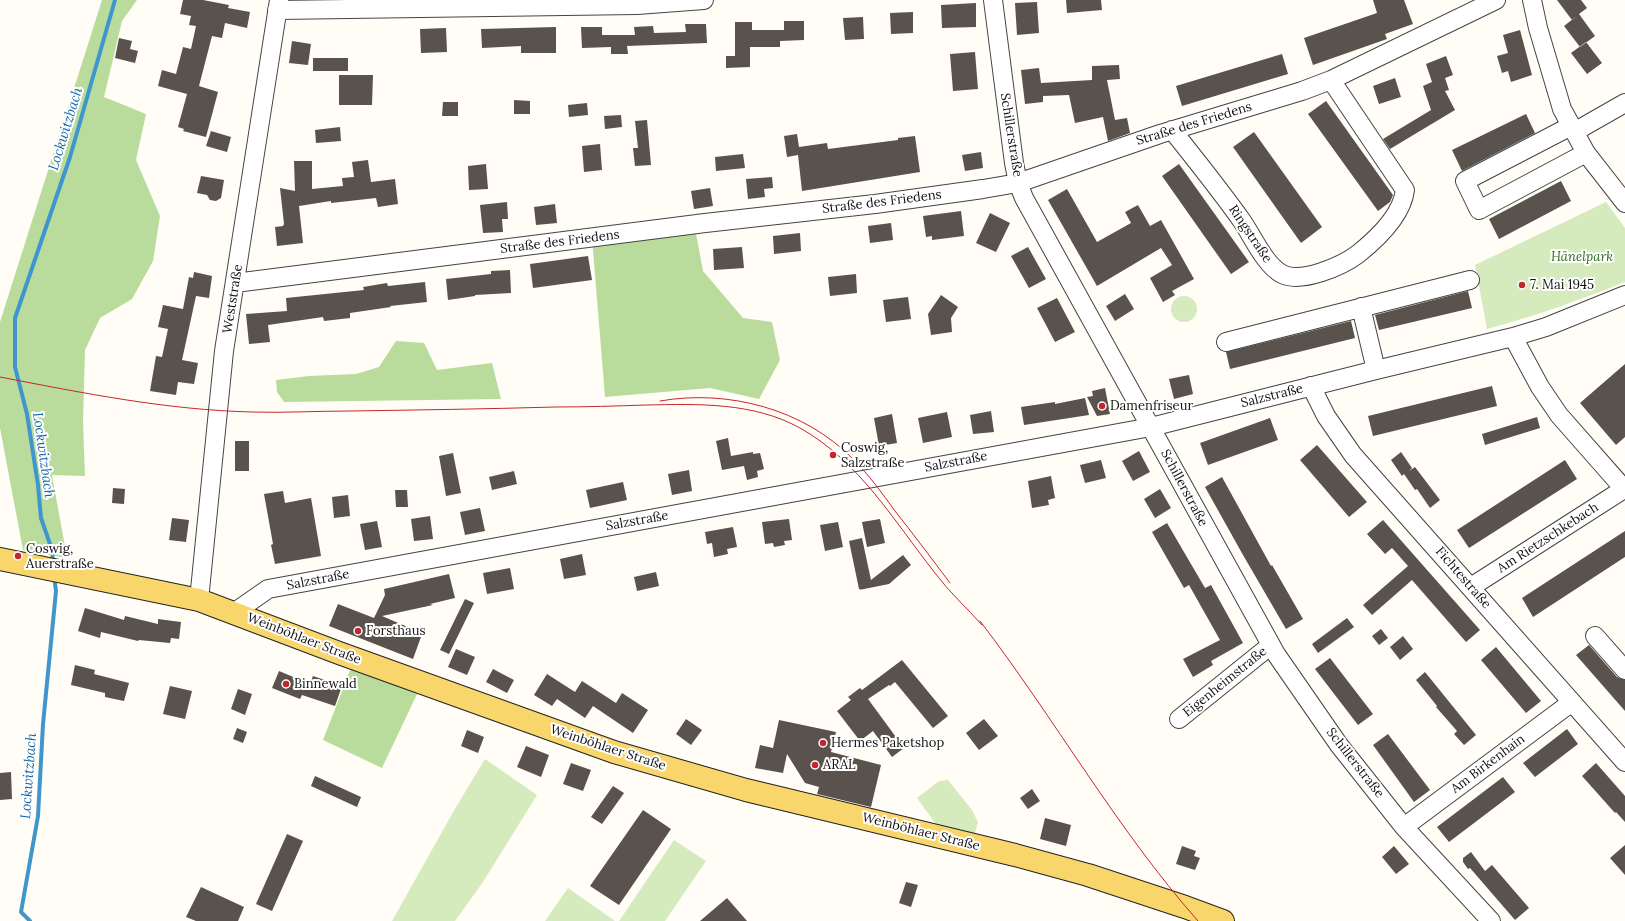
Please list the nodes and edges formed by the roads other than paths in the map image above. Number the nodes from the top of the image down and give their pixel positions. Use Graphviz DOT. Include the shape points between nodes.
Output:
graph roads {
  1 [pos="704,0"];
  2 [pos="993,0"];
  3 [pos="1496,0"];
  4 [pos="1532,0"];
  5 [pos="583,3"];
  6 [pos="278,5"];
  7 [pos="1331,80"];
  8 [pos="1625,103"];
  9 [pos="1573,129"];
  10 [pos="1172,130"];
  11 [pos="1586,153"];
  12 [pos="1018,183"];
  13 [pos="1625,203"];
  14 [pos="1470,280"];
  15 [pos="235,283"];
  16 [pos="1625,295"];
  17 [pos="1361,307"];
  18 [pos="1513,337"];
  19 [pos="1226,342"];
  20 [pos="1376,370"];
  21 [pos="1311,386"];
  22 [pos="1151,427"];
  23 [pos="1625,489"];
  24 [pos="0,560"];
  25 [pos="1471,587"];
  26 [pos="199,600"];
  27 [pos="235,612"];
  28 [pos="1595,636"];
  29 [pos="1270,645"];
  30 [pos="1625,670"];
  31 [pos="1572,702"];
  32 [pos="1179,719"];
  33 [pos="1625,762"];
  34 [pos="1404,827"];
  35 [pos="1222,921"];
  36 [pos="1491,921"];
  1 -- 5 [label="street" via="637,5"];
  2 -- 12 [label="street, Schillerstraße"];
  3 -- 7 [label="street, Straße des Friedens"];
  4 -- 9 [label="street" via="1562,108"];
  5 -- 6 [label="street"];
  6 -- 15 [label="street, Weststraße"];
  7 -- 10 [label="street, Straße des Friedens"];
  7 -- 10 [label="street, Ringstraße" via="1405,190 1400,208 1370,244 1345,262 1314,274 1294,277 1282,275 1272,267 1214,182"];
  8 -- 9 [label="street"];
  9 -- 11 [label="street"];
  9 -- 11 [label="street" via="1466,181 1479,210"];
  10 -- 12 [label="street, Straße des Friedens"];
  11 -- 13 [label="street"];
  12 -- 15 [label="street, Straße des Friedens" via="875,204"];
  12 -- 22 [label="street, Schillerstraße"];
  14 -- 17 [label="street"];
  15 -- 26 [label="street, Weststraße" via="224,351"];
  16 -- 18 [label="street, Salzstraße" via="1546,327"];
  17 -- 19 [label="street"];
  17 -- 20 [label="street"];
  18 -- 20 [label="street, Salzstraße"];
  18 -- 23 [label="street" via="1540,387 1559,415"];
  20 -- 21 [label="street, Salzstraße"];
  21 -- 22 [label="street, Salzstraße"];
  21 -- 25 [label="street, Fichtestraße" via="1326,416 1353,454"];
  22 -- 27 [label="street, Salzstraße" via="268,589"];
  22 -- 29 [label="street, Schillerstraße"];
  23 -- 25 [label="street, Am Rietzschkebach"];
  24 -- 26 [label="main road, Weinböhlaer Straße"];
  25 -- 31 [label="street, Fichtestraße"];
  26 -- 27 [label="main road, Weinböhlaer Straße"];
  27 -- 35 [label="main road, Weinböhlaer Straße" via="339,653 614,752 746,790 1081,873"];
  28 -- 30 [label="street"];
  29 -- 32 [label="street, Eigenheimstraße"];
  29 -- 34 [label="street, Schillerstraße" via="1339,745"];
  31 -- 33 [label="street, Fichtestraße"];
  31 -- 34 [label="street, Am Birkenhain"];
  34 -- 36 [label="street, Schillerstraße"];
}
